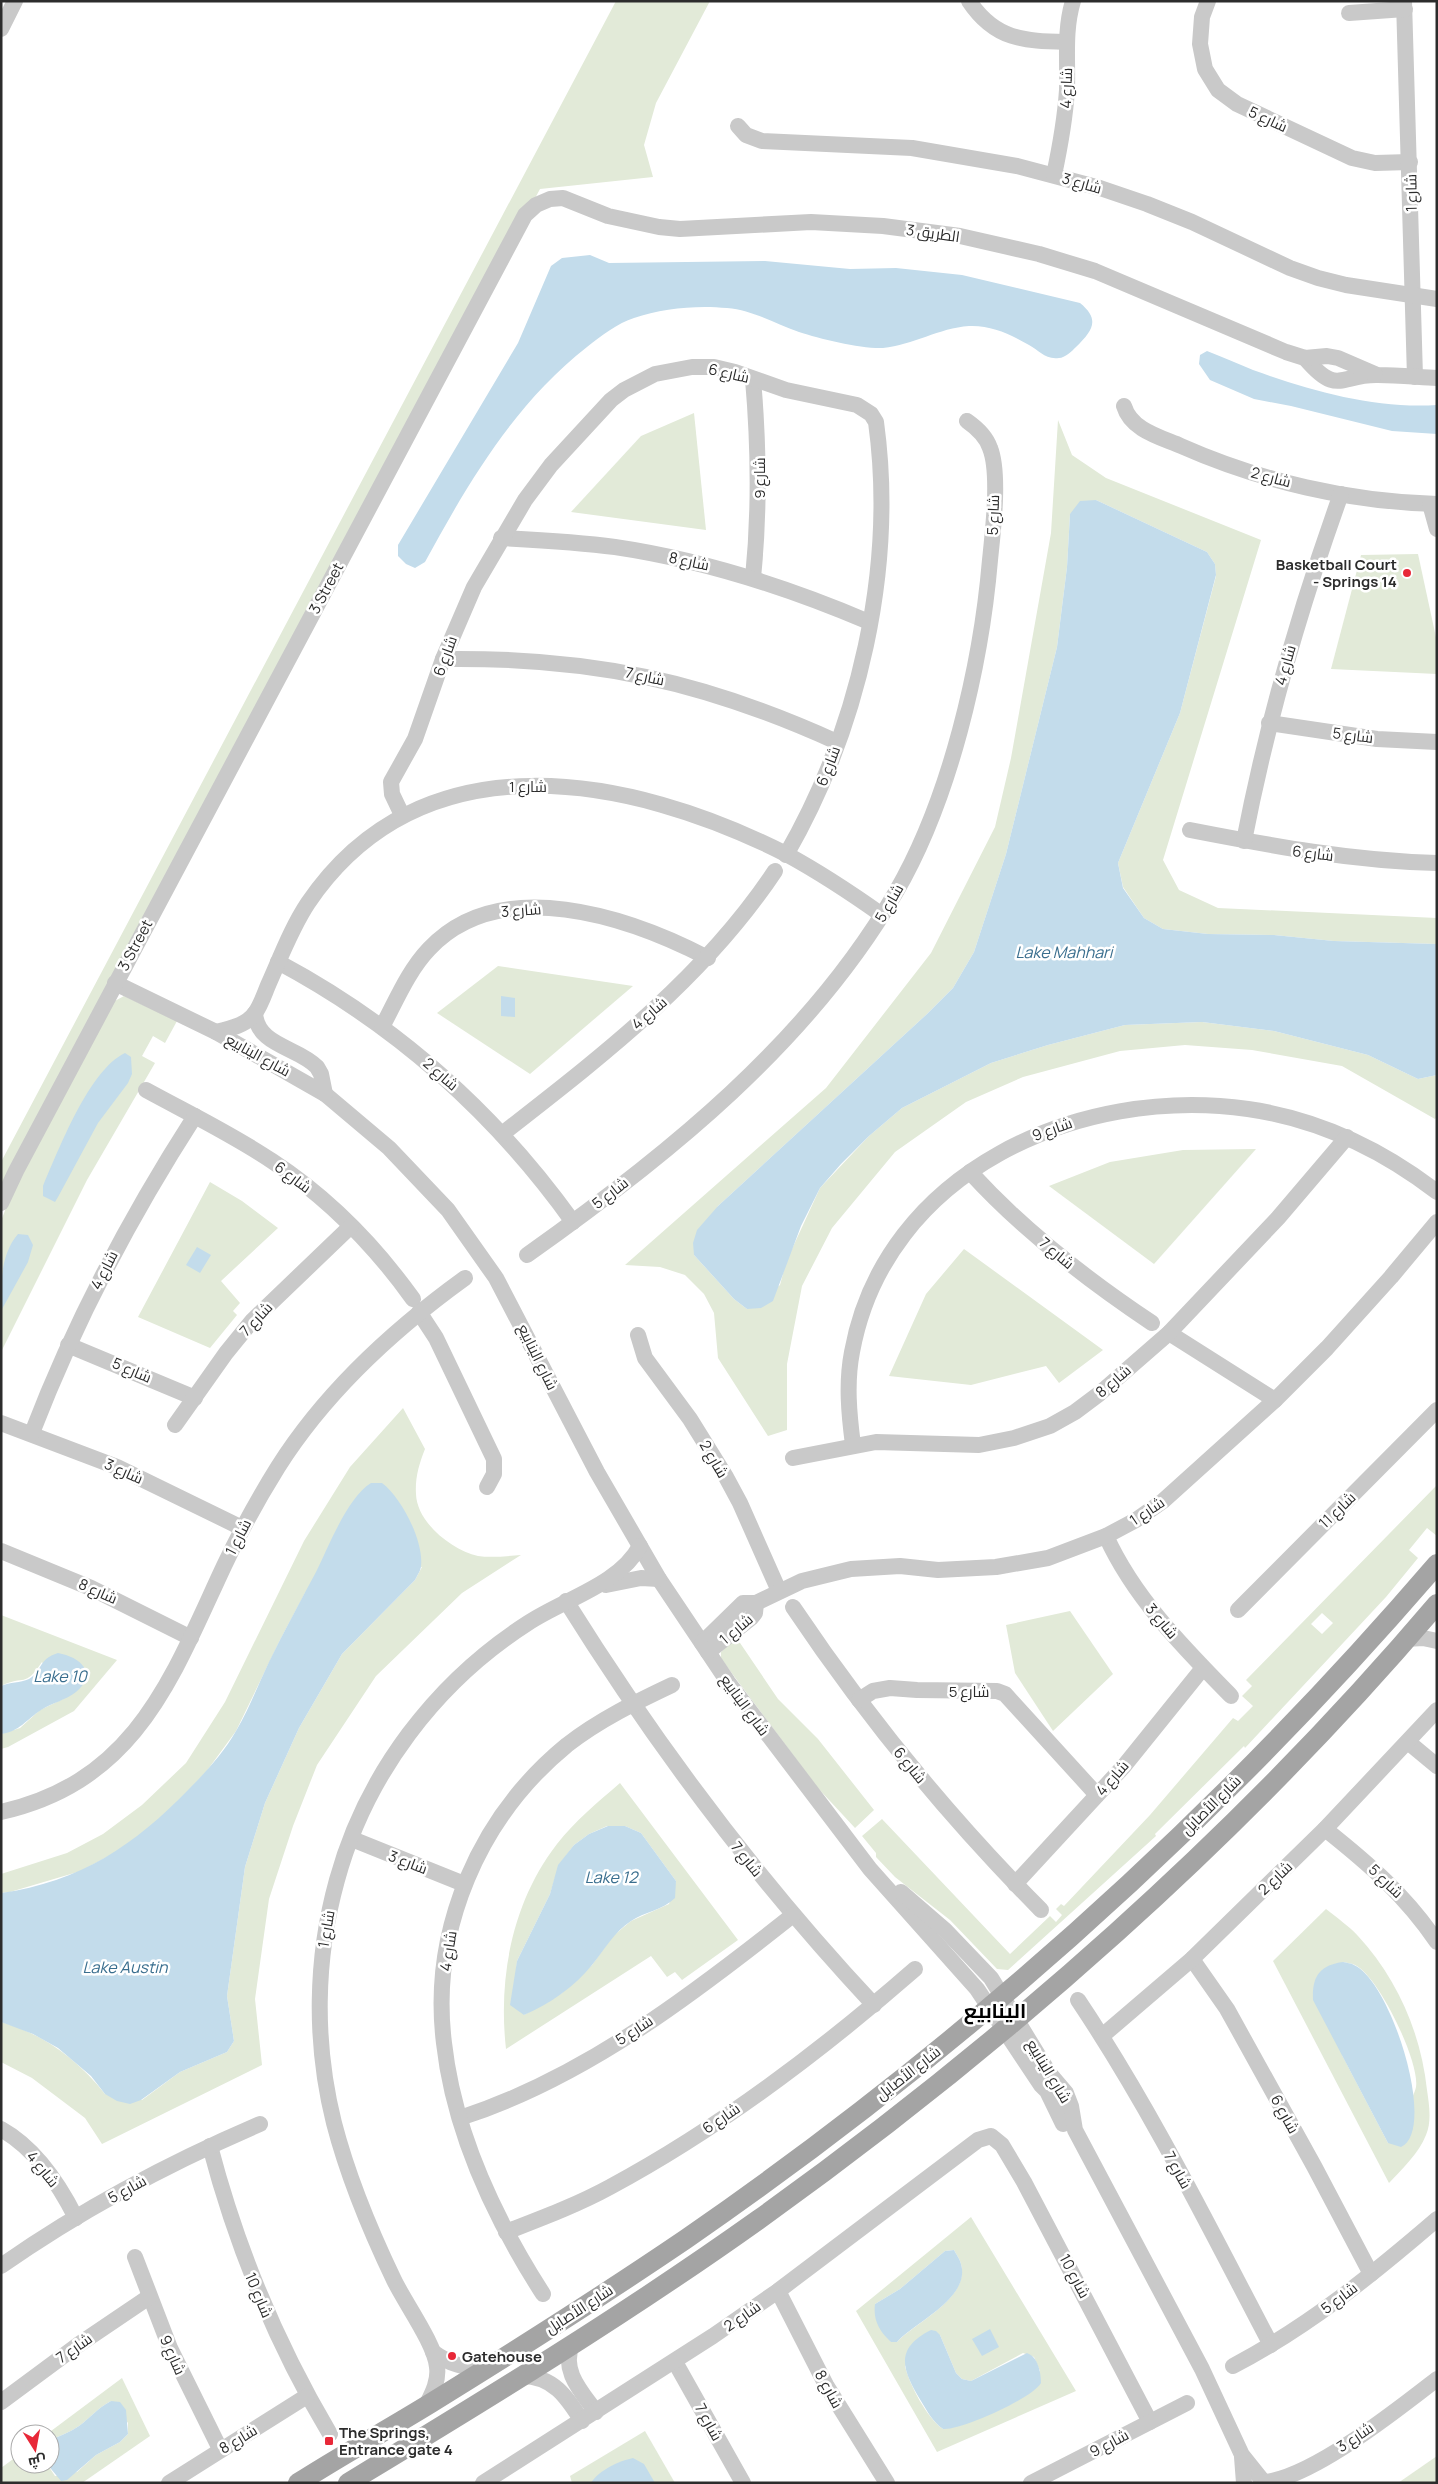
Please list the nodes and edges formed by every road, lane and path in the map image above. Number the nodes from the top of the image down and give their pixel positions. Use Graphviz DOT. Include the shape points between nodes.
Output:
graph roads {
  1 [pos="16,1"];
  2 [pos="969,1"];
  3 [pos="1073,1"];
  4 [pos="1208,1"];
  5 [pos="1405,5"];
  6 [pos="1349,13"];
  7 [pos="1,29"];
  8 [pos="1066,42"];
  9 [pos="738,126"];
  10 [pos="1410,162"];
  11 [pos="1054,175"];
  12 [pos="545,201"];
  13 [pos="1413,297"];
  14 [pos="1437,300"];
  15 [pos="1310,364"];
  16 [pos="1375,374"];
  17 [pos="1415,377"];
  18 [pos="1437,378"];
  19 [pos="753,379"];
  20 [pos="1124,406"];
  21 [pos="967,421"];
  22 [pos="1341,494"];
  23 [pos="1433,504"];
  24 [pos="1437,529"];
  25 [pos="501,538"];
  26 [pos="753,578"];
  27 [pos="869,622"];
  28 [pos="443,659"];
  29 [pos="1269,723"];
  30 [pos="837,742"];
  31 [pos="1437,742"];
  32 [pos="402,815"];
  33 [pos="1190,830"];
  34 [pos="1244,841"];
  35 [pos="786,855"];
  36 [pos="1437,863"];
  37 [pos="776,872"];
  38 [pos="882,914"];
  39 [pos="708,958"];
  40 [pos="278,962"];
  41 [pos="116,983"];
  42 [pos="255,1013"];
  43 [pos="382,1027"];
  44 [pos="216,1032"];
  45 [pos="146,1090"];
  46 [pos="324,1094"];
  47 [pos="195,1116"];
  48 [pos="502,1134"];
  49 [pos="1347,1137"];
  50 [pos="970,1172"];
  51 [pos="1437,1192"];
  52 [pos="1,1204"];
  53 [pos="573,1222"];
  54 [pos="1437,1222"];
  55 [pos="351,1226"];
  56 [pos="527,1255"];
  57 [pos="465,1278"];
  58 [pos="416,1306"];
  59 [pos="1152,1323"];
  60 [pos="1169,1333"];
  61 [pos="638,1335"];
  62 [pos="68,1345"];
  63 [pos="195,1398"];
  64 [pos="1275,1400"];
  65 [pos="1437,1410"];
  66 [pos="1,1423"];
  67 [pos="175,1425"];
  68 [pos="32,1433"];
  69 [pos="853,1445"];
  70 [pos="793,1458"];
  71 [pos="487,1487"];
  72 [pos="242,1528"];
  73 [pos="1106,1536"];
  74 [pos="640,1546"];
  75 [pos="1,1551"];
  76 [pos="1437,1564"];
  77 [pos="659,1579"];
  78 [pos="587,1590"];
  79 [pos="779,1591"];
  80 [pos="566,1600"];
  81 [pos="1437,1604"];
  82 [pos="793,1607"];
  83 [pos="1238,1610"];
  84 [pos="191,1638"];
  85 [pos="1406,1639"];
  86 [pos="1437,1641"];
  87 [pos="705,1647"];
  88 [pos="1203,1668"];
  89 [pos="672,1685"];
  90 [pos="1231,1696"];
  91 [pos="860,1700"];
  92 [pos="632,1705"];
  93 [pos="1437,1710"];
  94 [pos="1408,1742"];
  95 [pos="1437,1766"];
  96 [pos="1097,1795"];
  97 [pos="1,1812"];
  98 [pos="1325,1829"];
  99 [pos="352,1839"];
  100 [pos="464,1884"];
  101 [pos="1015,1884"];
  102 [pos="1042,1910"];
  103 [pos="792,1915"];
  104 [pos="1437,1942"];
  105 [pos="1192,1959"];
  106 [pos="915,1969"];
  107 [pos="1078,2000"];
  108 [pos="996,2002"];
  109 [pos="874,2005"];
  110 [pos="1010,2024"];
  111 [pos="1102,2036"];
  112 [pos="460,2118"];
  113 [pos="260,2124"];
  114 [pos="1,2128"];
  115 [pos="991,2136"];
  116 [pos="210,2146"];
  117 [pos="76,2218"];
  118 [pos="1437,2218"];
  119 [pos="506,2232"];
  120 [pos="135,2257"];
  121 [pos="1,2266"];
  122 [pos="1371,2274"];
  123 [pos="778,2291"];
  124 [pos="543,2294"];
  125 [pos="149,2298"];
  126 [pos="572,2344"];
  127 [pos="1271,2345"];
  128 [pos="433,2352"];
  129 [pos="675,2362"];
  130 [pos="1233,2366"];
  131 [pos="485,2370"];
  132 [pos="522,2376"];
  133 [pos="572,2377"];
  134 [pos="1437,2380"];
  135 [pos="556,2388"];
  136 [pos="307,2396"];
  137 [pos="1,2402"];
  138 [pos="1187,2403"];
  139 [pos="426,2406"];
  140 [pos="596,2412"];
  141 [pos="1150,2422"];
  142 [pos="579,2423"];
  143 [pos="330,2434"];
  144 [pos="220,2449"];
  145 [pos="1242,2455"];
  146 [pos="1293,2478"];
  147 [pos="494,2480"];
  148 [pos="1262,2482"];
  149 [pos="169,2483"];
  150 [pos="298,2483"];
  151 [pos="348,2483"];
  152 [pos="743,2483"];
  153 [pos="887,2483"];
  154 [pos="1031,2483"];
  155 [pos="1244,2483"];
  1 -- 7 [label="street"];
  2 -- 8 [label="street" via="977,14 1003,33 1018,39"];
  3 -- 8 [label="street, شارع 4"];
  4 -- 10 [label="street, شارع 5" via="1200,30 1202,58 1211,80 1227,98 1352,158 1375,163"];
  5 -- 6 [label="street, شارع 1"];
  5 -- 10 [label="street, شارع 1"];
  8 -- 11 [label="street, شارع 4" via="1066,107"];
  9 -- 11 [label="street, شارع 3" via="746,134 762,141 912,148"];
  10 -- 13 [label="street, شارع 1"];
  11 -- 13 [label="street, شارع 3" via="1156,208 1318,278"];
  12 -- 15 [label="street, 3 الطريق" via="556,198 570,200 608,216 659,227 834,223 910,229 977,240 1039,254 1104,275"];
  12 -- 41 [label="street, 3 Street" via="525,215"];
  13 -- 14 [label="street"];
  13 -- 17 [label="street, شارع 1"];
  15 -- 16 [label="street, 3 الطريق" via="1327,356"];
  15 -- 16 [label="street, 3 الطريق" via="1331,380 1348,381"];
  16 -- 17 [label="street"];
  17 -- 18 [label="street"];
  19 -- 25 [label="street, شارع 6" via="714,367 692,367 655,374 624,390 551,465"];
  19 -- 26 [label="street, شارع 9" via="760,458 758,538"];
  19 -- 27 [label="street, شارع 6" via="786,390 857,405 872,414 876,422 880,533"];
  20 -- 22 [label="street, شارع 2" via="1131,420 1140,428 1192,451 1263,476"];
  21 -- 38 [label="street, شارع 5" via="986,438 994,462 992,539 983,620 967,702 936,804 906,873"];
  22 -- 23 [label="street, شارع 2"];
  22 -- 29 [label="street, شارع 4" via="1302,607"];
  23 -- 24 [label="street"];
  25 -- 26 [label="street, شارع 8" via="629,550 685,560"];
  25 -- 28 [label="street, شارع 6" via="474,587"];
  26 -- 27 [label="street, شارع 8" via="814,598"];
  27 -- 30 [label="street, شارع 6"];
  28 -- 30 [label="street, شارع 7" via="548,661 650,676 746,704"];
  28 -- 32 [label="street, شارع 6" via="415,739 392,782 392,794"];
  29 -- 31 [label="street, شارع 5" via="1378,739"];
  29 -- 34 [label="street, شارع 4"];
  30 -- 35 [label="street, شارع 6" via="816,799"];
  32 -- 35 [label="street, شارع 1" via="445,797 478,789 534,784 562,786 682,812"];
  32 -- 40 [label="street, شارع 1" via="370,835 328,877 308,903"];
  33 -- 34 [label="street, شارع 6"];
  34 -- 36 [label="street, شارع 6" via="1331,855"];
  35 -- 38 [label="street, شارع 1" via="835,882"];
  37 -- 39 [label="street, شارع 4"];
  38 -- 53 [label="street, شارع 5" via="837,981 774,1050 688,1129"];
  39 -- 43 [label="street, شارع 3" via="650,932 613,920 551,908 502,910 476,917 459,926 429,949 411,973"];
  39 -- 48 [label="street, شارع 4" via="619,1040"];
  40 -- 42 [label="street, شارع 1"];
  40 -- 43 [label="street, شارع 2"];
  41 -- 44 [label="street, شارع الينابيع"];
  41 -- 52 [label="street, 3 Street"];
  42 -- 44 [label="street" via="243,1023"];
  42 -- 46 [label="street" via="258,1026 266,1037 317,1067"];
  43 -- 48 [label="street, شارع 2" via="444,1076"];
  44 -- 46 [label="street, شارع الينابيع"];
  45 -- 47 [label="street, شارع 6"];
  46 -- 74 [label="street, شارع الينابيع" via="358,1120 419,1178 473,1243 517,1314 576,1433"];
  47 -- 55 [label="street, شارع 6" via="236,1138 296,1178"];
  47 -- 62 [label="street, شارع 4" via="124,1233"];
  48 -- 53 [label="street, شارع 2"];
  49 -- 50 [label="street, شارع 9" via="1303,1121 1248,1109 1213,1105 1141,1107 1074,1120 1044,1130 986,1160"];
  49 -- 51 [label="street, شارع 9" via="1403,1167"];
  49 -- 60 [label="street, شارع 8" via="1278,1218"];
  50 -- 59 [label="street, شارع 7" via="1048,1246"];
  50 -- 69 [label="street, شارع 9" via="912,1226 885,1265 868,1299 852,1352 849,1414"];
  53 -- 56 [label="street, شارع 5"];
  54 -- 64 [label="street, شارع 1" via="1327,1348"];
  55 -- 58 [label="street, شارع 6" via="388,1266"];
  55 -- 63 [label="street, شارع 7" via="252,1321"];
  57 -- 58 [label="street, شارع 1"];
  58 -- 71 [label="street" via="442,1350 494,1459 494,1474"];
  58 -- 72 [label="street, شارع 1" via="330,1399 279,1466"];
  60 -- 64 [label="street"];
  60 -- 69 [label="street, شارع 8" via="1099,1394 1050,1426 979,1445 901,1441"];
  61 -- 79 [label="street, شارع 2" via="645,1358 690,1419 726,1477"];
  62 -- 63 [label="street, شارع 5"];
  62 -- 68 [label="street, شارع 4"];
  63 -- 67 [label="street, شارع 7"];
  64 -- 73 [label="street, شارع 1" via="1163,1501"];
  65 -- 83 [label="street, شارع 11"];
  66 -- 68 [label="street, شارع 3"];
  68 -- 72 [label="street, شارع 3" via="159,1486"];
  69 -- 70 [label="street, شارع 8"];
  72 -- 84 [label="street, شارع 1"];
  73 -- 79 [label="street, شارع 1" via="1062,1553 1017,1564 976,1570 900,1566 859,1568 826,1574"];
  73 -- 88 [label="street, شارع 3" via="1137,1591"];
  74 -- 77 [label="street, شارع الينابيع"];
  74 -- 78 [label="street, شارع 1" via="622,1570"];
  75 -- 84 [label="street, شارع 8" via="98,1591"];
  76 -- 108 [label="main road, شارع الأصايل" via="1334,1679 1214,1803 1124,1889"];
  77 -- 78 [label="street, شارع 1" via="629,1580"];
  77 -- 87 [label="street, شارع الينابيع"];
  78 -- 80 [label="street, شارع 1"];
  79 -- 87 [label="street, شارع 1" via="756,1603 752,1618"];
  80 -- 92 [label="street"];
  80 -- 99 [label="street, شارع 1" via="498,1644 443,1692 390,1762 362,1813"];
  81 -- 85 [label="main road, شارع الأصايل"];
  82 -- 91 [label="street, شارع 6"];
  84 -- 97 [label="street, شارع 1" via="160,1698 120,1748 63,1788"];
  85 -- 86 [label="street"];
  85 -- 110 [label="main road, شارع الأصايل" via="1218,1836"];
  87 -- 108 [label="street, شارع الينابيع" via="769,1739 851,1843 991,1978"];
  88 -- 90 [label="street, شارع 3"];
  88 -- 96 [label="street, شارع 4"];
  89 -- 92 [label="street, شارع 4"];
  91 -- 96 [label="street, شارع 5" via="874,1691 890,1688 997,1691 1005,1694"];
  91 -- 101 [label="street, شارع 6" via="927,1785"];
  92 -- 100 [label="street, شارع 4" via="569,1744 527,1783 493,1829"];
  92 -- 103 [label="street, شارع 7" via="698,1796"];
  93 -- 94 [label="street, شارع 2"];
  94 -- 95 [label="street"];
  94 -- 98 [label="street, شارع 2"];
  96 -- 101 [label="street, شارع 4"];
  98 -- 104 [label="street, شارع 5" via="1399,1892"];
  98 -- 105 [label="street, شارع 2"];
  99 -- 100 [label="street, شارع 3"];
  99 -- 128 [label="street, شارع 1" via="328,1915 322,1954 320,2033 327,2086 334,2123 370,2226 404,2300"];
  100 -- 112 [label="street, شارع 4" via="448,1942 442,2000 447,2064"];
  101 -- 102 [label="street, شارع 6"];
  103 -- 109 [label="street, شارع 7"];
  103 -- 112 [label="street, شارع 5" via="682,1999 579,2065 519,2096"];
  105 -- 111 [label="street, شارع 2"];
  105 -- 122 [label="street, شارع 6" via="1227,2009"];
  106 -- 109 [label="street, شارع 6"];
  107 -- 111 [label="street, شارع 7"];
  108 -- 110 [label="street, شارع الينابيع"];
  108 -- 131 [label="main road, شارع الأصايل" via="785,2168 687,2238"];
  109 -- 119 [label="street, شارع 6" via="763,2090 658,2160 601,2191"];
  110 -- 126 [label="main road, شارع الأصايل" via="788,2199"];
  110 -- 145 [label="street, شارع الينابيع" via="1047,2082 1069,2099 1069,2127 1202,2369"];
  111 -- 127 [label="street, شارع 7" via="1200,2209"];
  112 -- 119 [label="street, شارع 4" via="483,2182"];
  113 -- 116 [label="street, شارع 5"];
  114 -- 117 [label="street, شارع 4" via="42,2165"];
  115 -- 123 [label="street, شارع 2" via="978,2140"];
  115 -- 141 [label="street, شارع 10" via="1002,2145 1024,2182"];
  116 -- 117 [label="street, شارع 5"];
  116 -- 136 [label="street, شارع 10" via="232,2225 252,2280"];
  117 -- 121 [label="street, شارع 5"];
  118 -- 122 [label="street, شارع 5"];
  119 -- 124 [label="street, شارع 4"];
  120 -- 125 [label="street, شارع 9"];
  122 -- 127 [label="street, شارع 5"];
  123 -- 129 [label="street, شارع 2"];
  123 -- 153 [label="street, شارع 8" via="826,2385"];
  125 -- 137 [label="street, شارع 7"];
  125 -- 144 [label="street, شارع 9" via="185,2383"];
  126 -- 132 [label="main road, شارع الأصايل"];
  126 -- 133 [label="street" via="568,2364"];
  127 -- 130 [label="street, شارع 5"];
  128 -- 131 [label="street" via="459,2366"];
  128 -- 139 [label="street, شارع 1" via="437,2375"];
  129 -- 140 [label="street, شارع 2"];
  129 -- 152 [label="street, شارع 7"];
  131 -- 139 [label="main road, شارع الأصايل"];
  132 -- 135 [label="street" via="536,2377"];
  132 -- 151 [label="main road, شارع الأصايل"];
  133 -- 135 [label="street"];
  133 -- 140 [label="street"];
  134 -- 146 [label="street, شارع 3"];
  135 -- 142 [label="street" via="565,2395"];
  136 -- 143 [label="street, شارع 10"];
  136 -- 144 [label="street, شارع 8"];
  138 -- 141 [label="street, شارع 9"];
  139 -- 150 [label="main road, شارع الأصايل"];
  140 -- 142 [label="street, شارع 2"];
  141 -- 154 [label="street, شارع 9"];
  142 -- 147 [label="street, شارع 2"];
  144 -- 149 [label="street, شارع 8"];
  145 -- 148 [label="street, شارع الينابيع"];
  145 -- 155 [label="street, شارع الينابيع"];
  146 -- 148 [label="street, شارع 3"];
}
